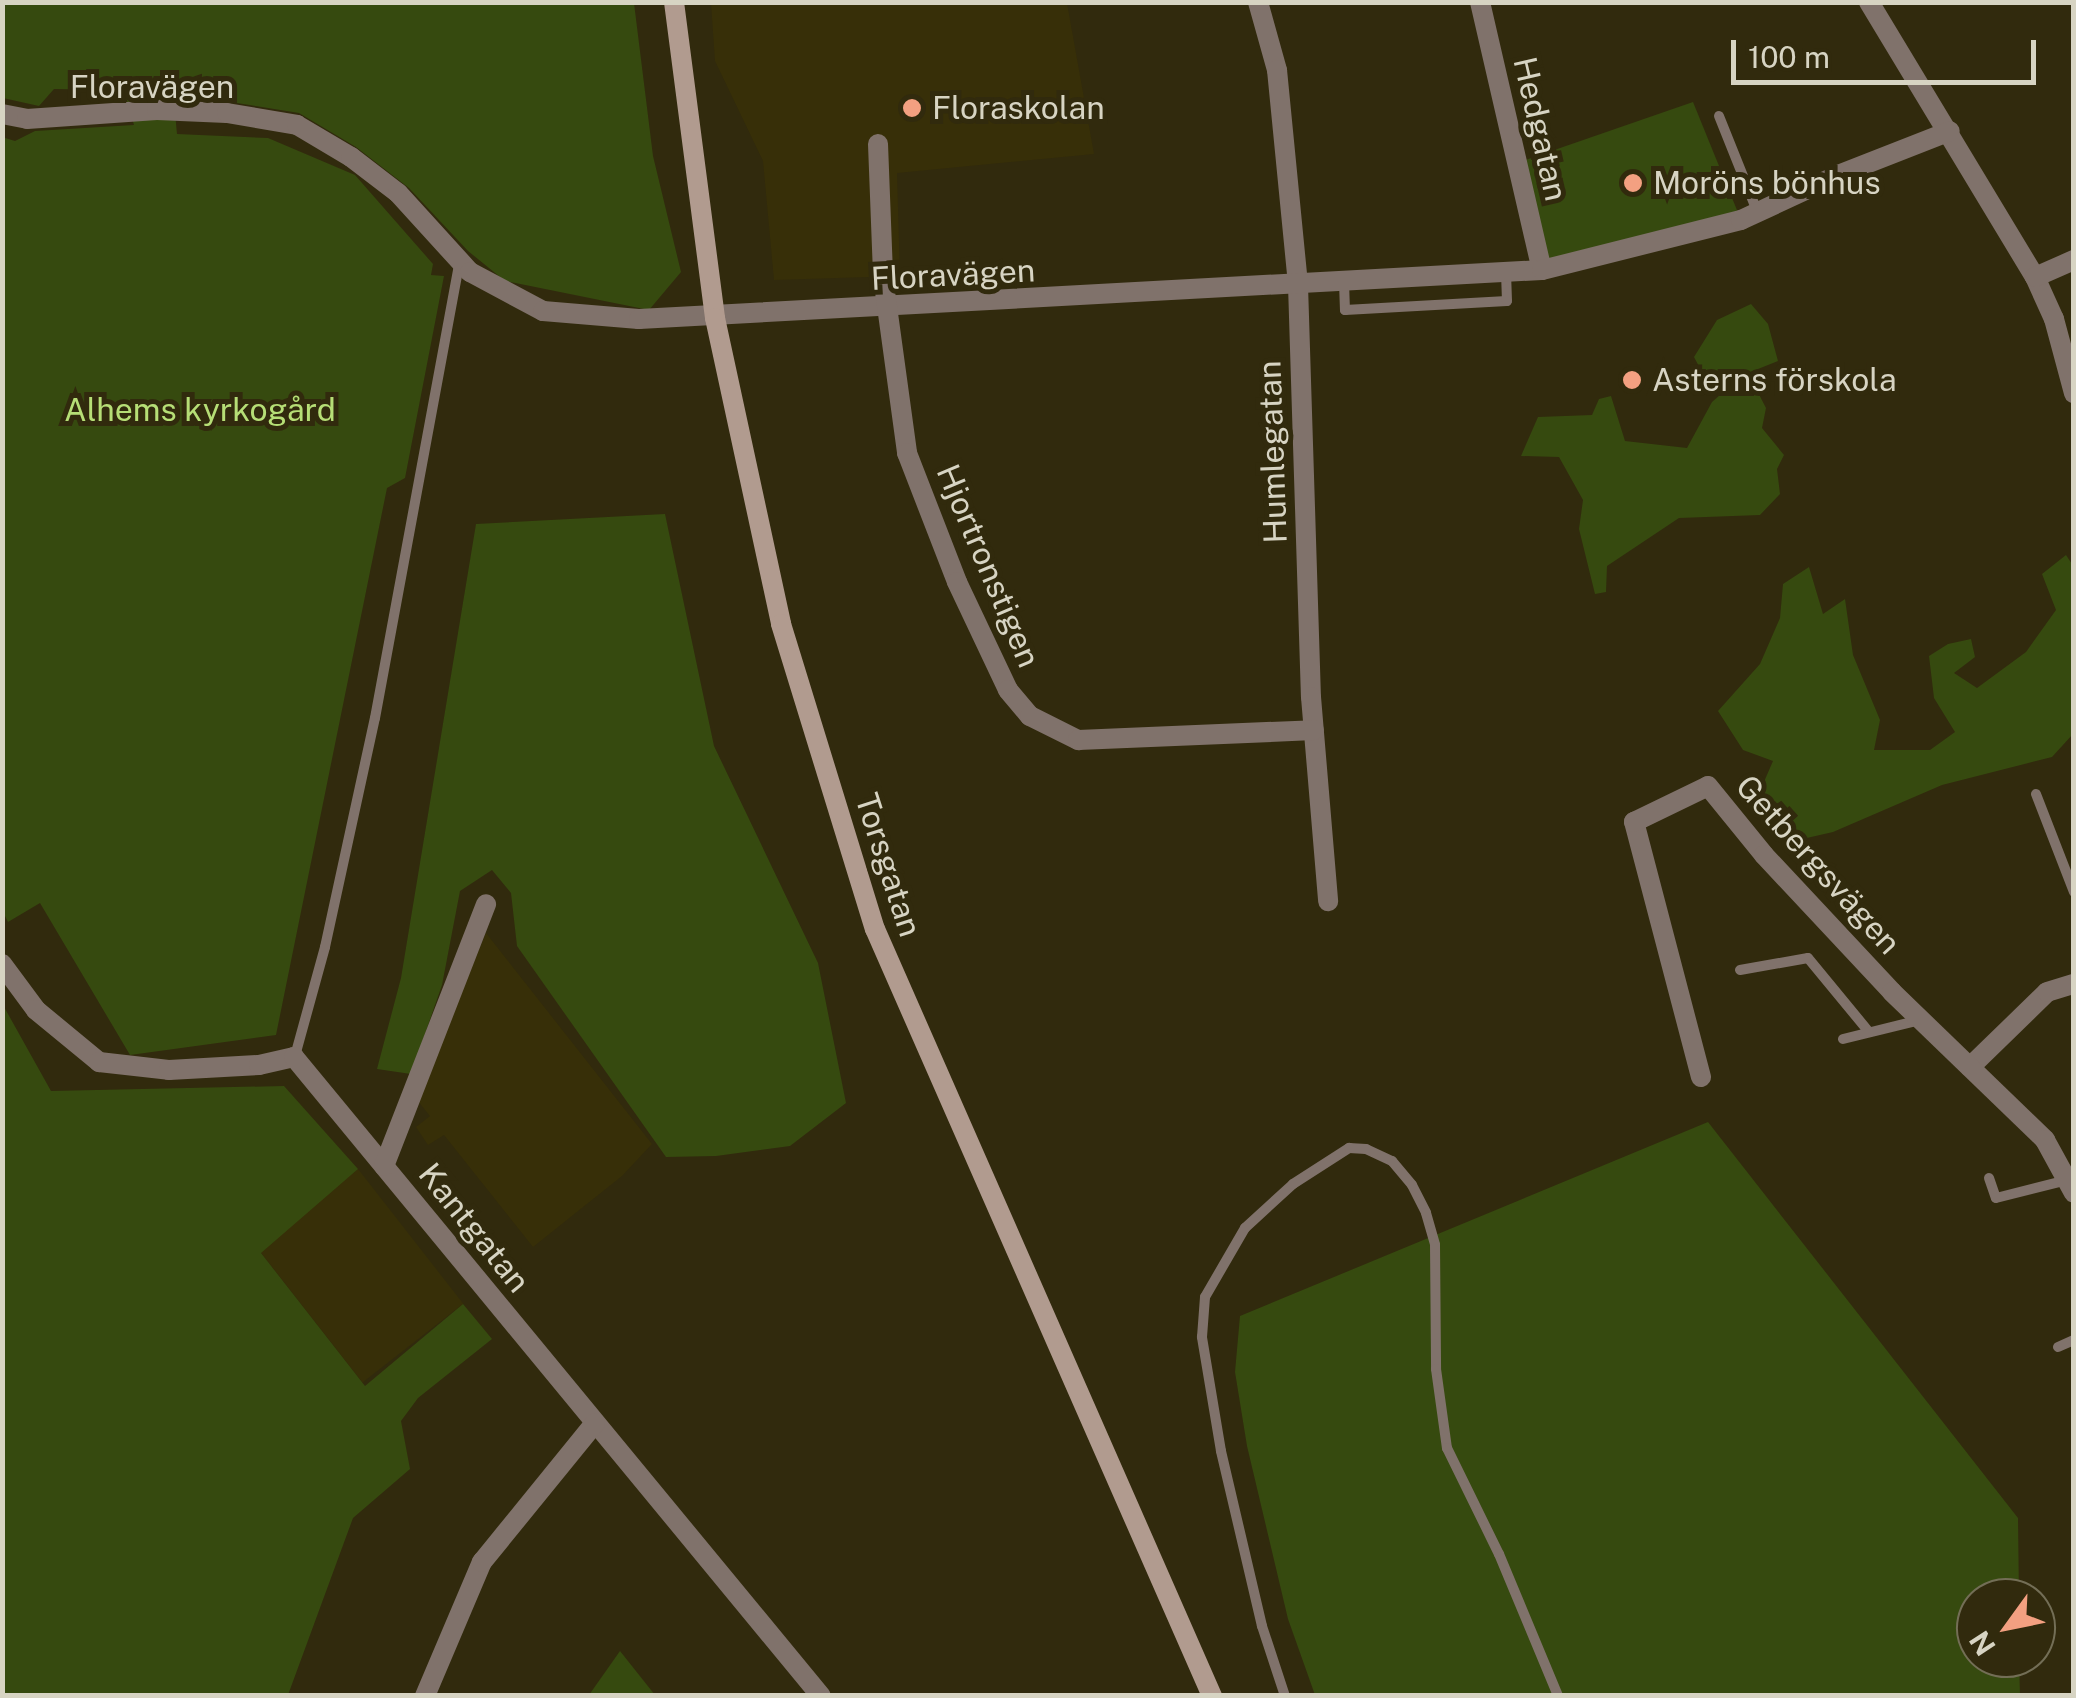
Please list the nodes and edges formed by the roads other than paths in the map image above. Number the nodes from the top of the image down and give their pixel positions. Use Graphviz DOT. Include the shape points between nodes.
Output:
graph roads {
  1 [pos="674,2"];
  2 [pos="1258,2"];
  3 [pos="1480,2"];
  4 [pos="1869,2"];
  5 [pos="2,114"];
  6 [pos="1719,116"];
  7 [pos="1950,131"];
  8 [pos="878,144"];
  9 [pos="1758,212"];
  10 [pos="2074,260"];
  11 [pos="460,261"];
  12 [pos="1542,270"];
  13 [pos="1506,272"];
  14 [pos="2035,276"];
  15 [pos="1344,282"];
  16 [pos="1298,285"];
  17 [pos="886,309"];
  18 [pos="714,318"];
  19 [pos="2074,393"];
  20 [pos="1314,730"];
  21 [pos="2036,794"];
  22 [pos="2074,892"];
  23 [pos="1328,901"];
  24 [pos="486,904"];
  25 [pos="2,964"];
  26 [pos="1740,970"];
  27 [pos="2074,984"];
  28 [pos="1920,1020"];
  29 [pos="1868,1032"];
  30 [pos="1844,1039"];
  31 [pos="294,1057"];
  32 [pos="1970,1067"];
  33 [pos="1701,1077"];
  34 [pos="384,1166"];
  35 [pos="1989,1178"];
  36 [pos="2071,1186"];
  37 [pos="2074,1340"];
  38 [pos="2058,1347"];
  39 [pos="595,1422"];
  40 [pos="425,1696"];
  41 [pos="821,1696"];
  42 [pos="1212,1696"];
  43 [pos="1286,1696"];
  44 [pos="1558,1696"];
  1 -- 18 [label="main road, Torsgatan"];
  2 -- 16 [label="street, Humlegatan" via="1277,70"];
  3 -- 12 [label="street, Hedgatan"];
  4 -- 7 [label="street"];
  5 -- 11 [label="street, Floravägen" via="26,119 156,110 297,125 398,193"];
  6 -- 9 [label="lane"];
  7 -- 9 [label="street, Floravägen"];
  7 -- 14 [label="street"];
  8 -- 17 [label="street, Hjortronstigen"];
  9 -- 12 [label="street, Floravägen"];
  10 -- 14 [label="street"];
  11 -- 18 [label="street, Floravägen" via="542,311"];
  11 -- 31 [label="lane" via="375,718"];
  12 -- 13 [label="street, Floravägen"];
  13 -- 15 [label="street, Floravägen"];
  13 -- 15 [label="lane" via="1508,301 1345,310"];
  14 -- 19 [label="street"];
  15 -- 16 [label="street, Floravägen"];
  16 -- 17 [label="street, Floravägen"];
  16 -- 20 [label="street, Humlegatan"];
  17 -- 18 [label="street, Floravägen"];
  17 -- 20 [label="street, Hjortronstigen" via="907,453 964,597 1008,690 1030,716 1078,740"];
  18 -- 42 [label="main road, Torsgatan" via="781,624 875,928"];
  20 -- 23 [label="street, Humlegatan"];
  21 -- 22 [label="lane"];
  24 -- 34 [label="street"];
  25 -- 31 [label="street" via="36,1010 99,1062 169,1070"];
  26 -- 29 [label="lane" via="1808,958"];
  27 -- 32 [label="street" via="2047,992"];
  28 -- 29 [label="lane"];
  28 -- 32 [label="street, Getbergsvägen"];
  28 -- 33 [label="street, Getbergsvägen" via="1708,786 1634,822"];
  29 -- 30 [label="lane"];
  31 -- 34 [label="street, Kantgatan"];
  32 -- 36 [label="street, Getbergsvägen" via="2045,1140"];
  34 -- 39 [label="street, Kantgatan"];
  35 -- 36 [label="lane" via="1996,1198"];
  37 -- 38 [label="lane"];
  39 -- 40 [label="street" via="482,1562"];
  39 -- 41 [label="street, Kantgatan"];
  43 -- 44 [label="lane" via="1220,1451 1202,1336 1205,1297 1245,1228 1293,1184 1349,1148 1392,1161 1426,1213 1436,1245 1436,1369 1447,1448"];
}
